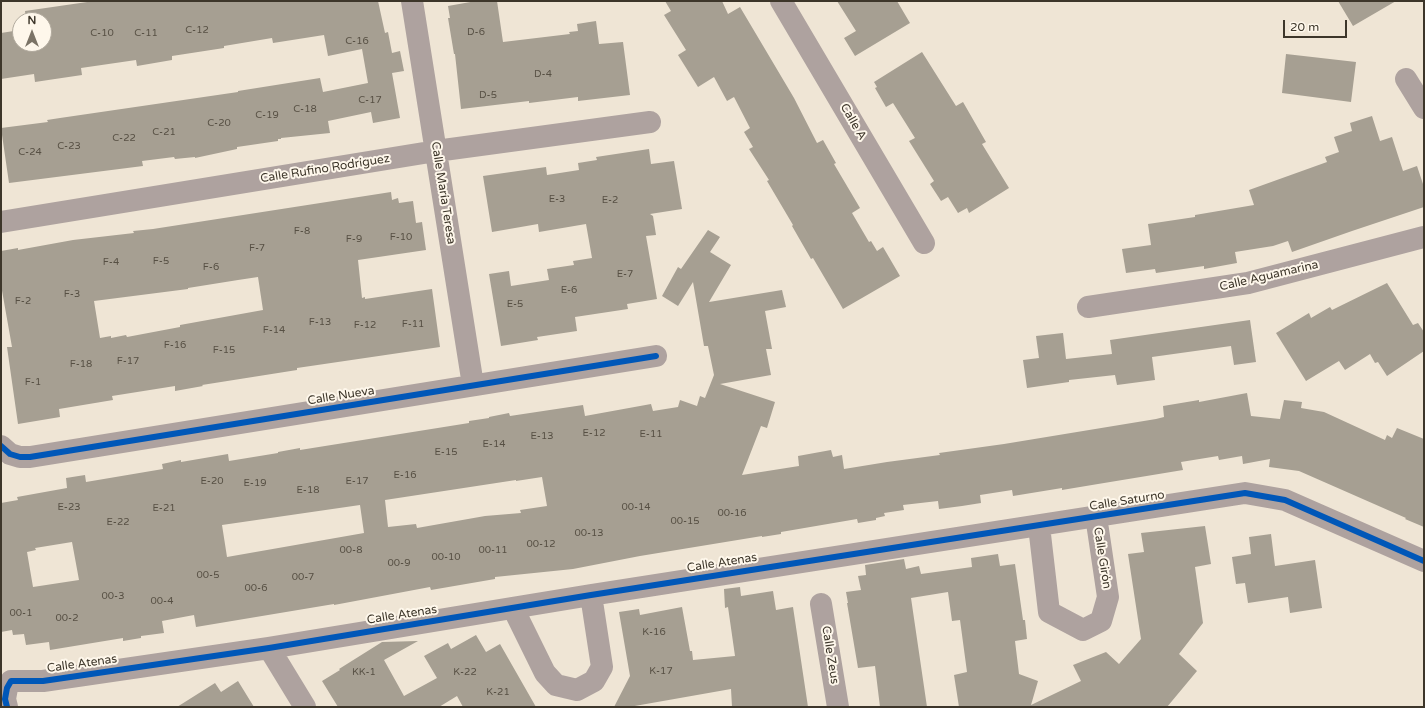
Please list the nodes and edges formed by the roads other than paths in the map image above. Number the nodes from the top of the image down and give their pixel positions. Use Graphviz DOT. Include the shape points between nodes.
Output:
graph roads {
  1 [pos="412,1"];
  2 [pos="782,1"];
  3 [pos="1406,79"];
  4 [pos="1424,108"];
  5 [pos="650,122"];
  6 [pos="436,151"];
  7 [pos="1,222"];
  8 [pos="1424,237"];
  9 [pos="924,243"];
  10 [pos="1088,307"];
  11 [pos="656,356"];
  12 [pos="473,385"];
  13 [pos="1,446"];
  14 [pos="1096,516"];
  15 [pos="1039,526"];
  16 [pos="1424,561"];
  17 [pos="817,566"];
  18 [pos="591,595"];
  19 [pos="821,604"];
  20 [pos="513,608"];
  21 [pos="269,648"];
  22 [pos="7,707"];
  23 [pos="305,707"];
  24 [pos="838,707"];
  1 -- 6 [label="street, Calle María Teresa"];
  2 -- 9 [label="street, Calle A"];
  3 -- 4 [label="street"];
  5 -- 6 [label="street, Calle Rufino Rodríguez"];
  6 -- 7 [label="street, Calle Rufino Rodríguez"];
  6 -- 12 [label="street, Calle María Teresa"];
  8 -- 10 [label="street, Calle Aguamarina" via="1248,283"];
  11 -- 12 [label="street, Calle Nueva"];
  12 -- 13 [label="street, Calle Nueva" via="30,457 20,458"];
  14 -- 15 [label="street, Calle Saturno"];
  14 -- 15 [label="street, Calle Girón" via="1108,597 1101,621 1083,630 1049,612"];
  14 -- 16 [label="street, Calle Saturno" via="1245,493 1285,500"];
  15 -- 17 [label="street, Calle Saturno"];
  17 -- 18 [label="street, Calle Atenas"];
  18 -- 20 [label="street, Calle Atenas"];
  18 -- 20 [label="street" via="602,666 594,681 577,690 556,685 544,673"];
  19 -- 24 [label="street, Calle Zeus"];
  20 -- 21 [label="street, Calle Atenas"];
  21 -- 22 [label="street, Calle Atenas" via="43,681 11,681 5,699"];
  21 -- 23 [label="street"];
}
